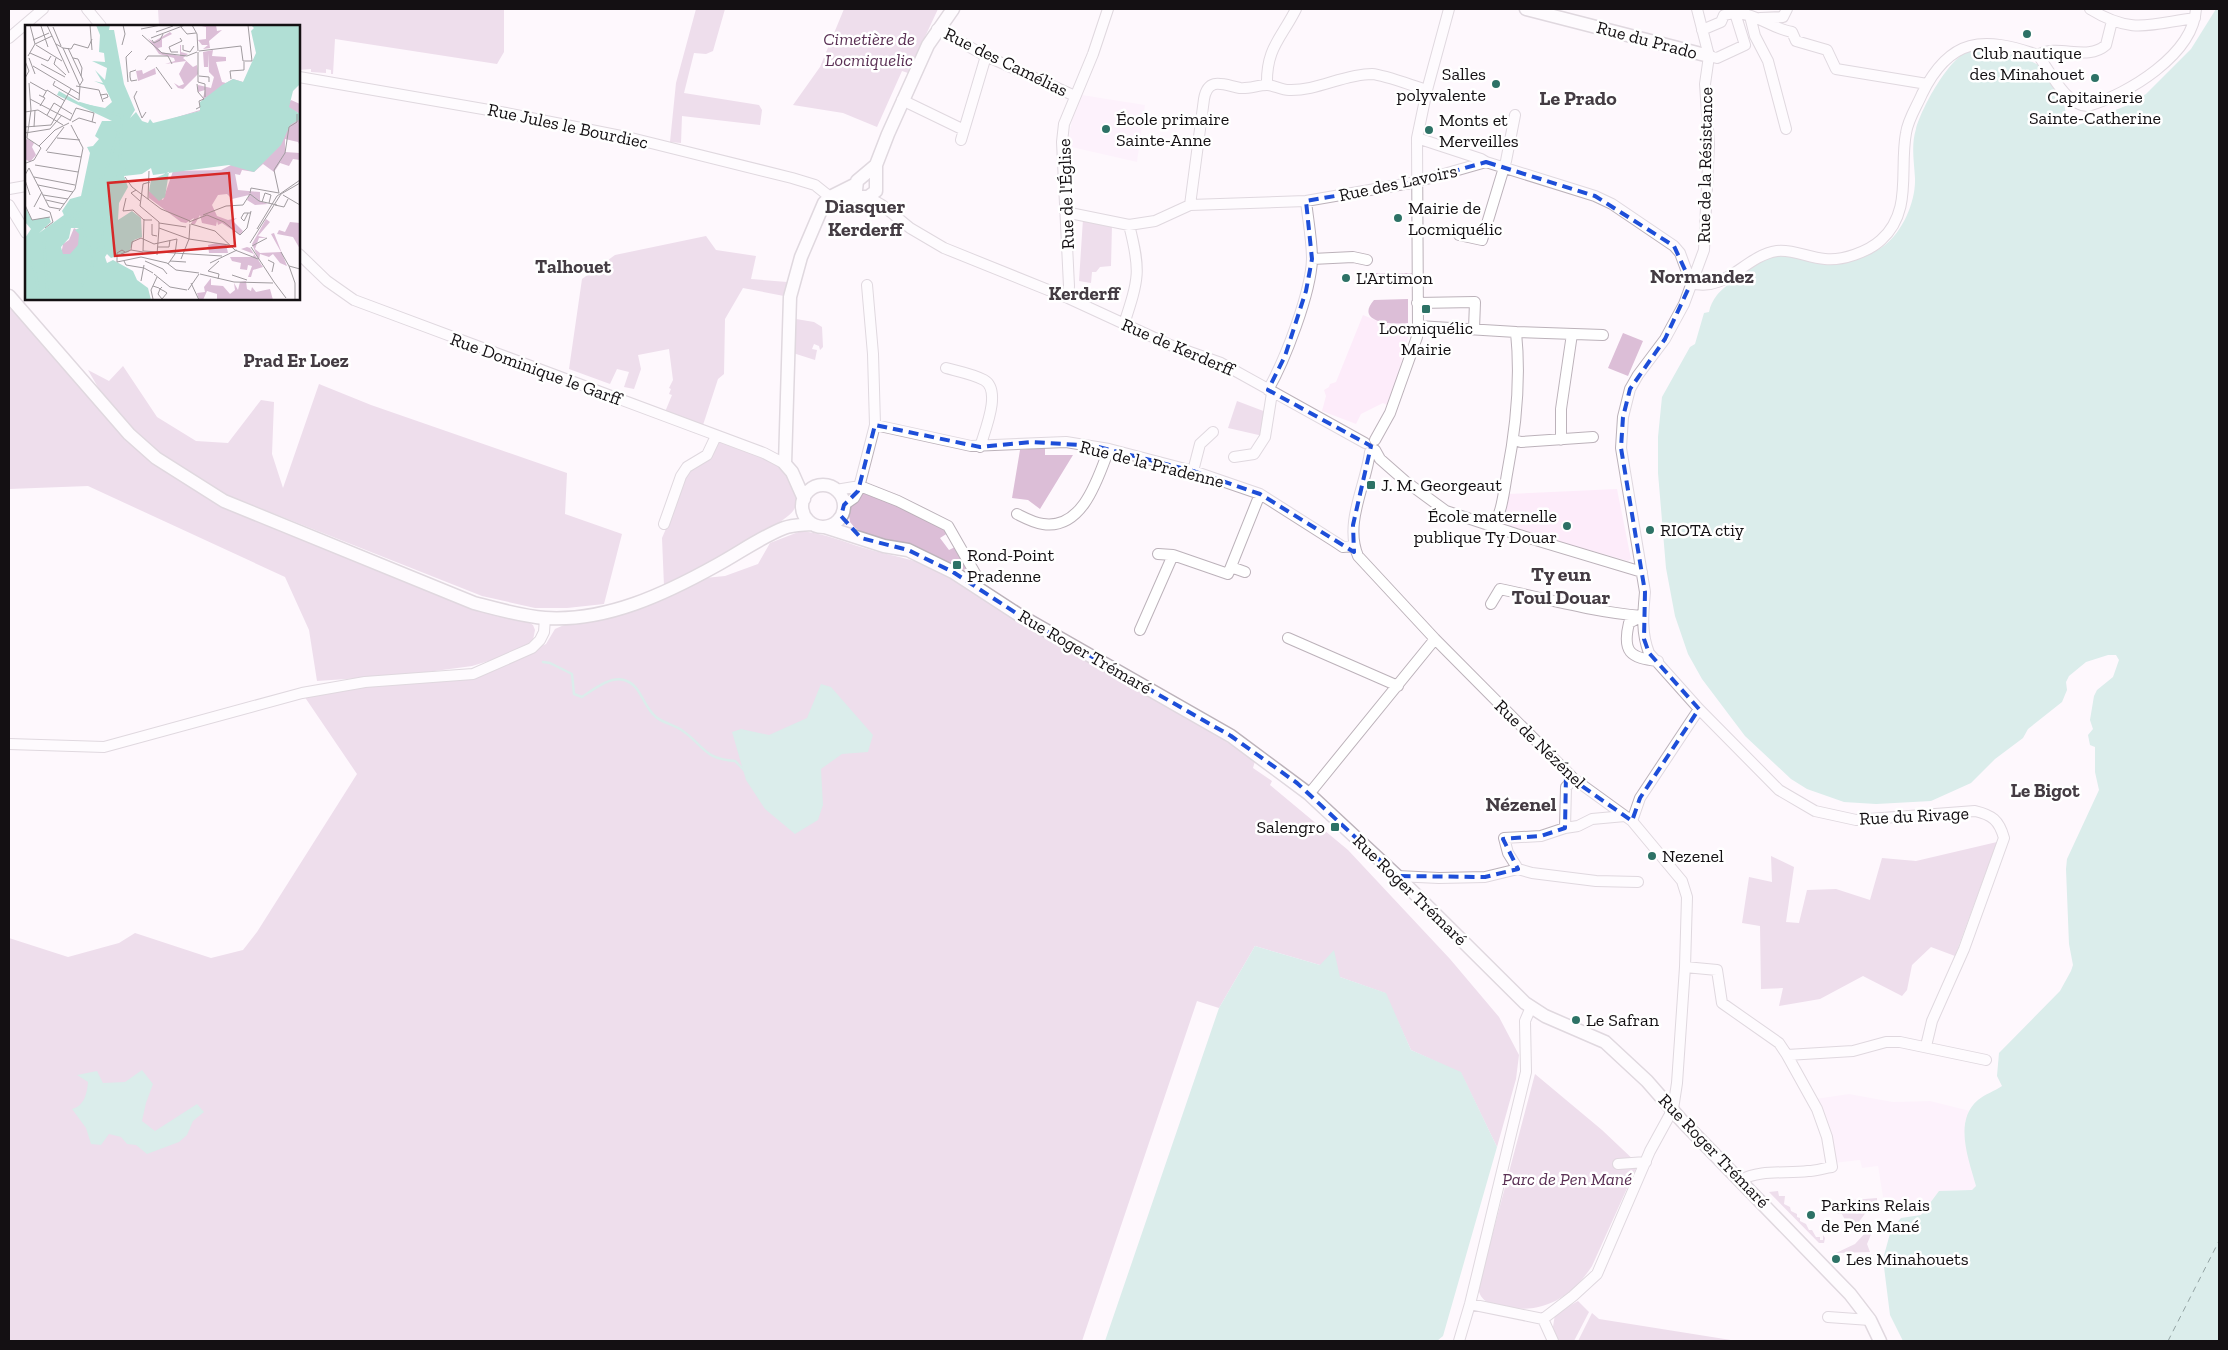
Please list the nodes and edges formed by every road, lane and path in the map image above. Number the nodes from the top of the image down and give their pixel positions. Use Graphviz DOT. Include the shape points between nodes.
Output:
graph roads {
  1 [pos="43,9"];
  2 [pos="87,9"];
  3 [pos="953,9"];
  4 [pos="1108,9"];
  5 [pos="1296,9"];
  6 [pos="1449,9"];
  7 [pos="1526,9"];
  8 [pos="1697,9"];
  9 [pos="1788,9"];
  10 [pos="2090,9"];
  11 [pos="1723,12"];
  12 [pos="1735,13"];
  13 [pos="2196,13"];
  14 [pos="1755,17"];
  15 [pos="2112,21"];
  16 [pos="100,25"];
  17 [pos="937,29"];
  18 [pos="1702,30"];
  19 [pos="9,38"];
  20 [pos="2038,54"];
  21 [pos="986,56"];
  22 [pos="1709,56"];
  23 [pos="300,78"];
  24 [pos="1927,84"];
  25 [pos="1267,85"];
  26 [pos="1427,90"];
  27 [pos="1075,96"];
  28 [pos="902,100"];
  29 [pos="1516,115"];
  30 [pos="1786,129"];
  31 [pos="1417,138"];
  32 [pos="1484,160"];
  33 [pos="1503,168"];
  34 [pos="1416,182"];
  35 [pos="25,186"];
  36 [pos="867,188"];
  37 [pos="9,189"];
  38 [pos="832,196"];
  39 [pos="1306,201"];
  40 [pos="9,205"];
  41 [pos="1190,205"];
  42 [pos="1065,212"];
  43 [pos="1129,225"];
  44 [pos="25,231"];
  45 [pos="1459,236"];
  46 [pos="300,255"];
  47 [pos="1312,259"];
  48 [pos="1367,260"];
  49 [pos="1691,282"];
  50 [pos="867,285"];
  51 [pos="9,296"];
  52 [pos="1068,298"];
  53 [pos="1417,303"];
  54 [pos="1124,324"];
  55 [pos="1418,326"];
  56 [pos="1474,329"];
  57 [pos="1516,332"];
  58 [pos="1572,334"];
  59 [pos="1603,335"];
  60 [pos="946,368"];
  61 [pos="1270,392"];
  62 [pos="875,425"];
  63 [pos="1213,432"];
  64 [pos="716,436"];
  65 [pos="1593,437"];
  66 [pos="1514,440"];
  67 [pos="1561,440"];
  68 [pos="1371,446"];
  69 [pos="980,447"];
  70 [pos="1109,449"];
  71 [pos="1234,457"];
  72 [pos="789,468"];
  73 [pos="1193,471"];
  74 [pos="817,486"];
  75 [pos="860,486"];
  76 [pos="836,490"];
  77 [pos="1260,494"];
  78 [pos="803,505"];
  79 [pos="843,510"];
  80 [pos="1017,514"];
  81 [pos="664,524"];
  82 [pos="810,524"];
  83 [pos="785,527"];
  84 [pos="825,527"];
  85 [pos="1494,527"];
  86 [pos="861,538"];
  87 [pos="1354,546"];
  88 [pos="1158,554"];
  89 [pos="1174,555"];
  90 [pos="1231,567"];
  91 [pos="1245,572"];
  92 [pos="1642,572"];
  93 [pos="976,575"];
  94 [pos="1491,604"];
  95 [pos="1642,616"];
  96 [pos="545,618"];
  97 [pos="1140,630"];
  98 [pos="1288,638"];
  99 [pos="1435,639"];
  100 [pos="1658,661"];
  101 [pos="1398,686"];
  102 [pos="1699,709"];
  103 [pos="9,744"];
  104 [pos="1574,779"];
  105 [pos="1309,794"];
  106 [pos="1629,818"];
  107 [pos="1565,828"];
  108 [pos="1518,869"];
  109 [pos="1397,876"];
  110 [pos="1638,882"];
  111 [pos="1685,967"];
  112 [pos="1531,1007"];
  113 [pos="1926,1046"];
  114 [pos="1787,1055"];
  115 [pos="1986,1060"];
  116 [pos="1673,1109"];
  117 [pos="1646,1162"];
  118 [pos="1618,1164"];
  119 [pos="1741,1180"];
  120 [pos="1470,1304"];
  121 [pos="1828,1317"];
  122 [pos="1543,1318"];
  123 [pos="1870,1320"];
  124 [pos="1459,1341"];
  125 [pos="1553,1341"];
  126 [pos="1880,1341"];
  1 -- 19 [label="street"];
  2 -- 16 [label="street"];
  3 -- 17 [label="street"];
  4 -- 27 [label="street, Rue de l'Église" via="1094,54"];
  5 -- 25 [label="street" via="1271,52"];
  6 -- 26 [label="street"];
  7 -- 22 [label="street, Rue du Prado"];
  8 -- 18 [label="street, Rue de la Résistance"];
  9 -- 14 [label="street" via="1784,17"];
  10 -- 15 [label="street"];
  11 -- 12 [label="street"];
  11 -- 18 [label="street" via="1721,22"];
  12 -- 14 [label="street"];
  12 -- 22 [label="street" via="1745,45 1717,58"];
  13 -- 15 [label="street" via="2139,27"];
  13 -- 20 [label="street" via="2188,36 2175,52 2126,91 2088,106 2070,100"];
  14 -- 24 [label="street" via="1792,32 1796,41 1826,50 1836,69"];
  14 -- 30 [label="street" via="1756,36 1768,61"];
  15 -- 20 [label="street" via="2106,45 2100,50 2093,53 2046,50"];
  17 -- 21 [label="street, Rue des Camélias"];
  17 -- 28 [label="street"];
  18 -- 22 [label="street, Rue de la Résistance"];
  20 -- 24 [label="street" via="1995,43 1970,45 1952,54"];
  21 -- 27 [label="street, Rue des Camélias"];
  21 -- 28 [label="street" via="962,135"];
  22 -- 49 [label="street, Rue de la Résistance" via="1705,84 1709,144 1704,250"];
  23 -- 38 [label="street, Rue Jules le Bourdiec" via="631,138 792,178"];
  24 -- 49 [label="street" via="1906,132 1904,190 1899,214 1881,240 1840,259 1826,260 1777,251 1762,256 1730,278 1714,284"];
  25 -- 26 [label="street" via="1289,90 1374,74"];
  25 -- 41 [label="street" via="1241,88 1218,84 1205,92"];
  26 -- 31 [label="street"];
  27 -- 42 [label="street, Rue de l'Église" via="1064,124 1062,142"];
  28 -- 36 [label="street"];
  29 -- 33 [label="street"];
  31 -- 32 [label="street"];
  31 -- 34 [label="street"];
  32 -- 33 [label="street"];
  32 -- 34 [label="street, Rue des Lavoirs"];
  33 -- 45 [label="street" via="1482,240"];
  33 -- 49 [label="street" via="1612,204 1674,246"];
  34 -- 39 [label="street, Rue des Lavoirs"];
  34 -- 53 [label="street"];
  35 -- 37 [label="street"];
  36 -- 38 [label="street, Rue de Kerderff"];
  36 -- 52 [label="street, Rue de Kerderff" via="910,228 944,248"];
  38 -- 72 [label="street" via="824,203 812,226 790,296"];
  39 -- 41 [label="street, Rue des Lavoirs"];
  39 -- 47 [label="street"];
  40 -- 44 [label="street"];
  41 -- 43 [label="street, Rue des Lavoirs" via="1155,221"];
  42 -- 43 [label="street, Rue des Lavoirs"];
  42 -- 52 [label="street, Rue de l'Église"];
  43 -- 54 [label="street" via="1138,272"];
  46 -- 64 [label="street, Rue Dominique le Garff" via="327,281 354,300"];
  47 -- 48 [label="street" via="1353,257"];
  47 -- 61 [label="street" via="1306,291"];
  49 -- 92 [label="street, Rue de la Résistance" via="1684,304 1665,340 1646,362 1630,389 1623,417 1621,448"];
  50 -- 62 [label="street"];
  51 -- 96 [label="street" via="129,434 187,479 224,501 474,603"];
  52 -- 54 [label="street, Rue de Kerderff"];
  53 -- 55 [label="street"];
  53 -- 56 [label="street" via="1475,302"];
  54 -- 61 [label="street, Rue de Kerderff" via="1221,363"];
  55 -- 56 [label="street"];
  55 -- 68 [label="street" via="1392,409"];
  56 -- 57 [label="street"];
  57 -- 58 [label="street"];
  57 -- 66 [label="street" via="1519,361"];
  58 -- 59 [label="street"];
  58 -- 67 [label="street" via="1561,409"];
  60 -- 69 [label="street" via="985,380 991,388 993,397"];
  61 -- 68 [label="street, Rue de Kerderff"];
  61 -- 71 [label="street" via="1265,437 1254,454"];
  62 -- 69 [label="street, Rue de la Pradenne"];
  62 -- 75 [label="street"];
  63 -- 73 [label="street" via="1200,444"];
  64 -- 72 [label="street, Rue Dominique le Garff" via="764,453"];
  64 -- 81 [label="street" via="707,454 687,467 681,476"];
  65 -- 67 [label="street"];
  66 -- 67 [label="street"];
  66 -- 85 [label="street" via="1500,514"];
  68 -- 85 [label="street" via="1380,459 1405,481 1446,511"];
  68 -- 87 [label="street" via="1353,525"];
  69 -- 70 [label="street, Rue de la Pradenne" via="1066,442"];
  70 -- 73 [label="street, Rue de la Pradenne"];
  70 -- 80 [label="street" via="1081,510 1064,520 1044,524"];
  72 -- 74 [label="street"];
  72 -- 78 [label="street"];
  73 -- 77 [label="street, Rue de la Pradenne"];
  74 -- 76 [label="street"];
  74 -- 78 [label="street"];
  75 -- 76 [label="street"];
  75 -- 79 [label="street"];
  75 -- 93 [label="street" via="948,526"];
  76 -- 79 [label="street" via="841,495"];
  77 -- 87 [label="street, Rue de la Pradenne" via="1336,543 1344,547"];
  77 -- 90 [label="street"];
  78 -- 82 [label="street" via="805,518"];
  78 -- 83 [label="street"];
  79 -- 84 [label="street" via="834,523"];
  79 -- 86 [label="street"];
  82 -- 83 [label="street"];
  82 -- 84 [label="street"];
  83 -- 96 [label="street" via="684,583 649,598 589,615"];
  84 -- 86 [label="street, Rue Roger Trémaré"];
  85 -- 92 [label="street"];
  86 -- 105 [label="street, Rue Roger Trémaré" via="908,550 953,572 1019,615 1231,736"];
  87 -- 99 [label="street, Rue de Nézénel" via="1358,556 1376,577"];
  88 -- 89 [label="street"];
  89 -- 90 [label="street" via="1228,574"];
  89 -- 97 [label="street"];
  90 -- 91 [label="street"];
  92 -- 95 [label="street" via="1645,592"];
  94 -- 95 [label="street" via="1500,589"];
  95 -- 100 [label="street" via="1644,639 1649,653"];
  95 -- 100 [label="street" via="1629,623 1626,642 1638,659"];
  96 -- 103 [label="street" via="544,632 532,648 473,674 365,682 302,693 104,747"];
  98 -- 101 [label="street"];
  99 -- 101 [label="street"];
  99 -- 104 [label="street, Rue de Nézénel"];
  100 -- 102 [label="street"];
  101 -- 105 [label="street"];
  102 -- 106 [label="street"];
  102 -- 113 [label="street, Rue du Rivage" via="1779,790 1815,811 1856,820 1974,811 1990,815 2000,823 2004,838 1964,948 1932,1021"];
  104 -- 106 [label="street, Rue de Nézénel"];
  104 -- 107 [label="street" via="1566,787"];
  105 -- 109 [label="street, Rue Roger Trémaré"];
  106 -- 107 [label="street" via="1592,819"];
  106 -- 111 [label="street, Rue de Nézénel" via="1682,881 1687,898"];
  107 -- 108 [label="street" via="1541,836 1504,838 1508,853"];
  108 -- 109 [label="street" via="1486,877"];
  108 -- 110 [label="street" via="1596,881"];
  109 -- 112 [label="street, Rue Roger Trémaré"];
  111 -- 114 [label="street" via="1717,970 1722,1003 1779,1043"];
  111 -- 116 [label="street, Rue de Nézénel"];
  112 -- 116 [label="street, Rue Roger Trémaré" via="1544,1016 1605,1042"];
  112 -- 120 [label="street" via="1525,1022 1526,1072"];
  113 -- 114 [label="street" via="1886,1042 1853,1051"];
  113 -- 115 [label="street"];
  114 -- 119 [label="street" via="1817,1109 1832,1167"];
  116 -- 117 [label="street, Rue de Nézénel"];
  116 -- 119 [label="street, Rue Roger Trémaré"];
  117 -- 118 [label="street"];
  117 -- 122 [label="street, Rue de Nézénel" via="1597,1274"];
  119 -- 123 [label="street, Rue Roger Trémaré" via="1850,1294"];
  120 -- 122 [label="street"];
  120 -- 124 [label="street"];
  121 -- 123 [label="street"];
  122 -- 125 [label="street"];
  123 -- 126 [label="street, Rue Roger Trémaré"];
}
